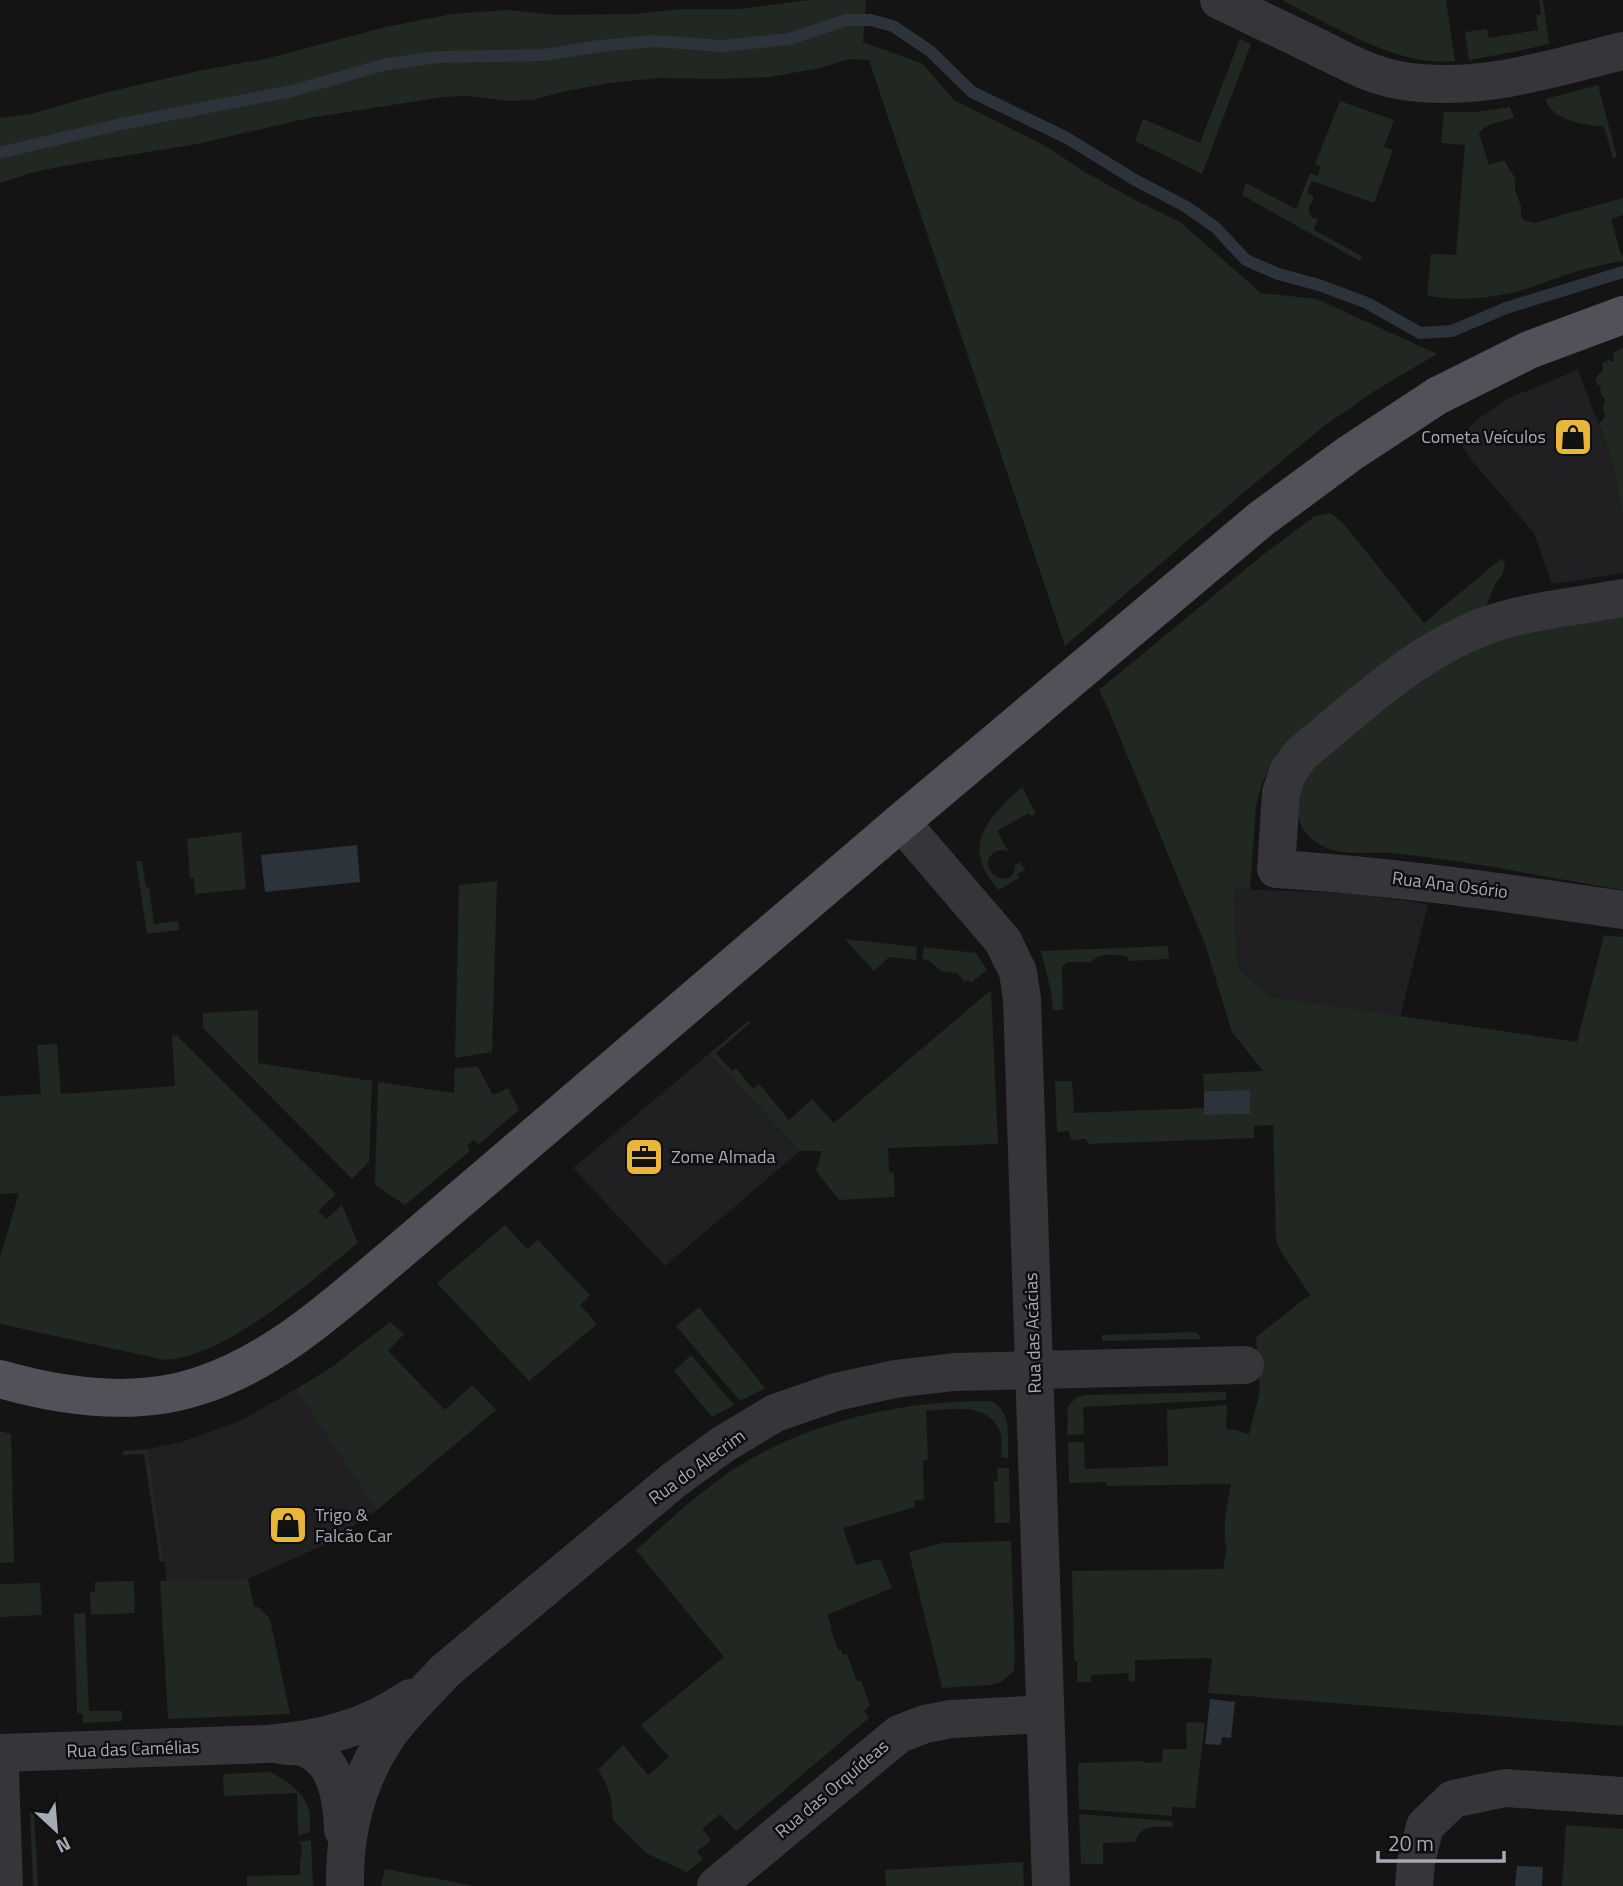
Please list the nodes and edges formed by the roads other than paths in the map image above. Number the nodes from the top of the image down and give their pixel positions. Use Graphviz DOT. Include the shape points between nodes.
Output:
graph roads {
  1 [pos="1219,0"];
  2 [pos="1623,51"];
  3 [pos="1623,315"];
  4 [pos="1623,598"];
  5 [pos="901,822"];
  6 [pos="1623,910"];
  7 [pos="1245,1365"];
  8 [pos="1034,1370"];
  9 [pos="0,1379"];
  10 [pos="445,1671"];
  11 [pos="1045,1714"];
  12 [pos="267,1744"];
  13 [pos="0,1753"];
  14 [pos="0,1772"];
  15 [pos="1623,1796"];
  16 [pos="345,1877"];
  17 [pos="4,1886"];
  18 [pos="716,1886"];
  19 [pos="1051,1886"];
  20 [pos="1414,1886"];
  1 -- 2 [label="street" via="1364,70 1431,85 1503,80"];
  3 -- 5 [label="main road" via="1529,350 1437,396 1349,454 1261,519"];
  4 -- 6 [label="street, Rua Ana Osório" via="1492,624 1416,662 1301,754 1288,772 1281,793 1276,869 1419,881"];
  5 -- 8 [label="street, Rua das Acácias" via="1003,940 1018,972"];
  5 -- 9 [label="main road" via="359,1285 259,1359 198,1387 137,1396 64,1394"];
  7 -- 8 [label="street, Rua do Alecrim"];
  8 -- 10 [label="street, Rua do Alecrim" via="895,1379 836,1392 775,1413 674,1480"];
  8 -- 11 [label="street, Rua das Acácias"];
  10 -- 12 [label="street, Rua das Camélias" via="374,1720 326,1736"];
  10 -- 16 [label="street, Rua do Alecrim" via="388,1735 372,1764 351,1816"];
  11 -- 18 [label="street, Rua das Orquídeas" via="951,1719 899,1734"];
  11 -- 19 [label="street, Rua das Acácias"];
  12 -- 13 [label="street, Rua das Camélias"];
  12 -- 16 [label="street, Rua das Camélias" via="302,1747 318,1756 331,1772 339,1792"];
  14 -- 17 [label="street"];
  15 -- 20 [label="street" via="1505,1788 1453,1799 1425,1826"];
}
